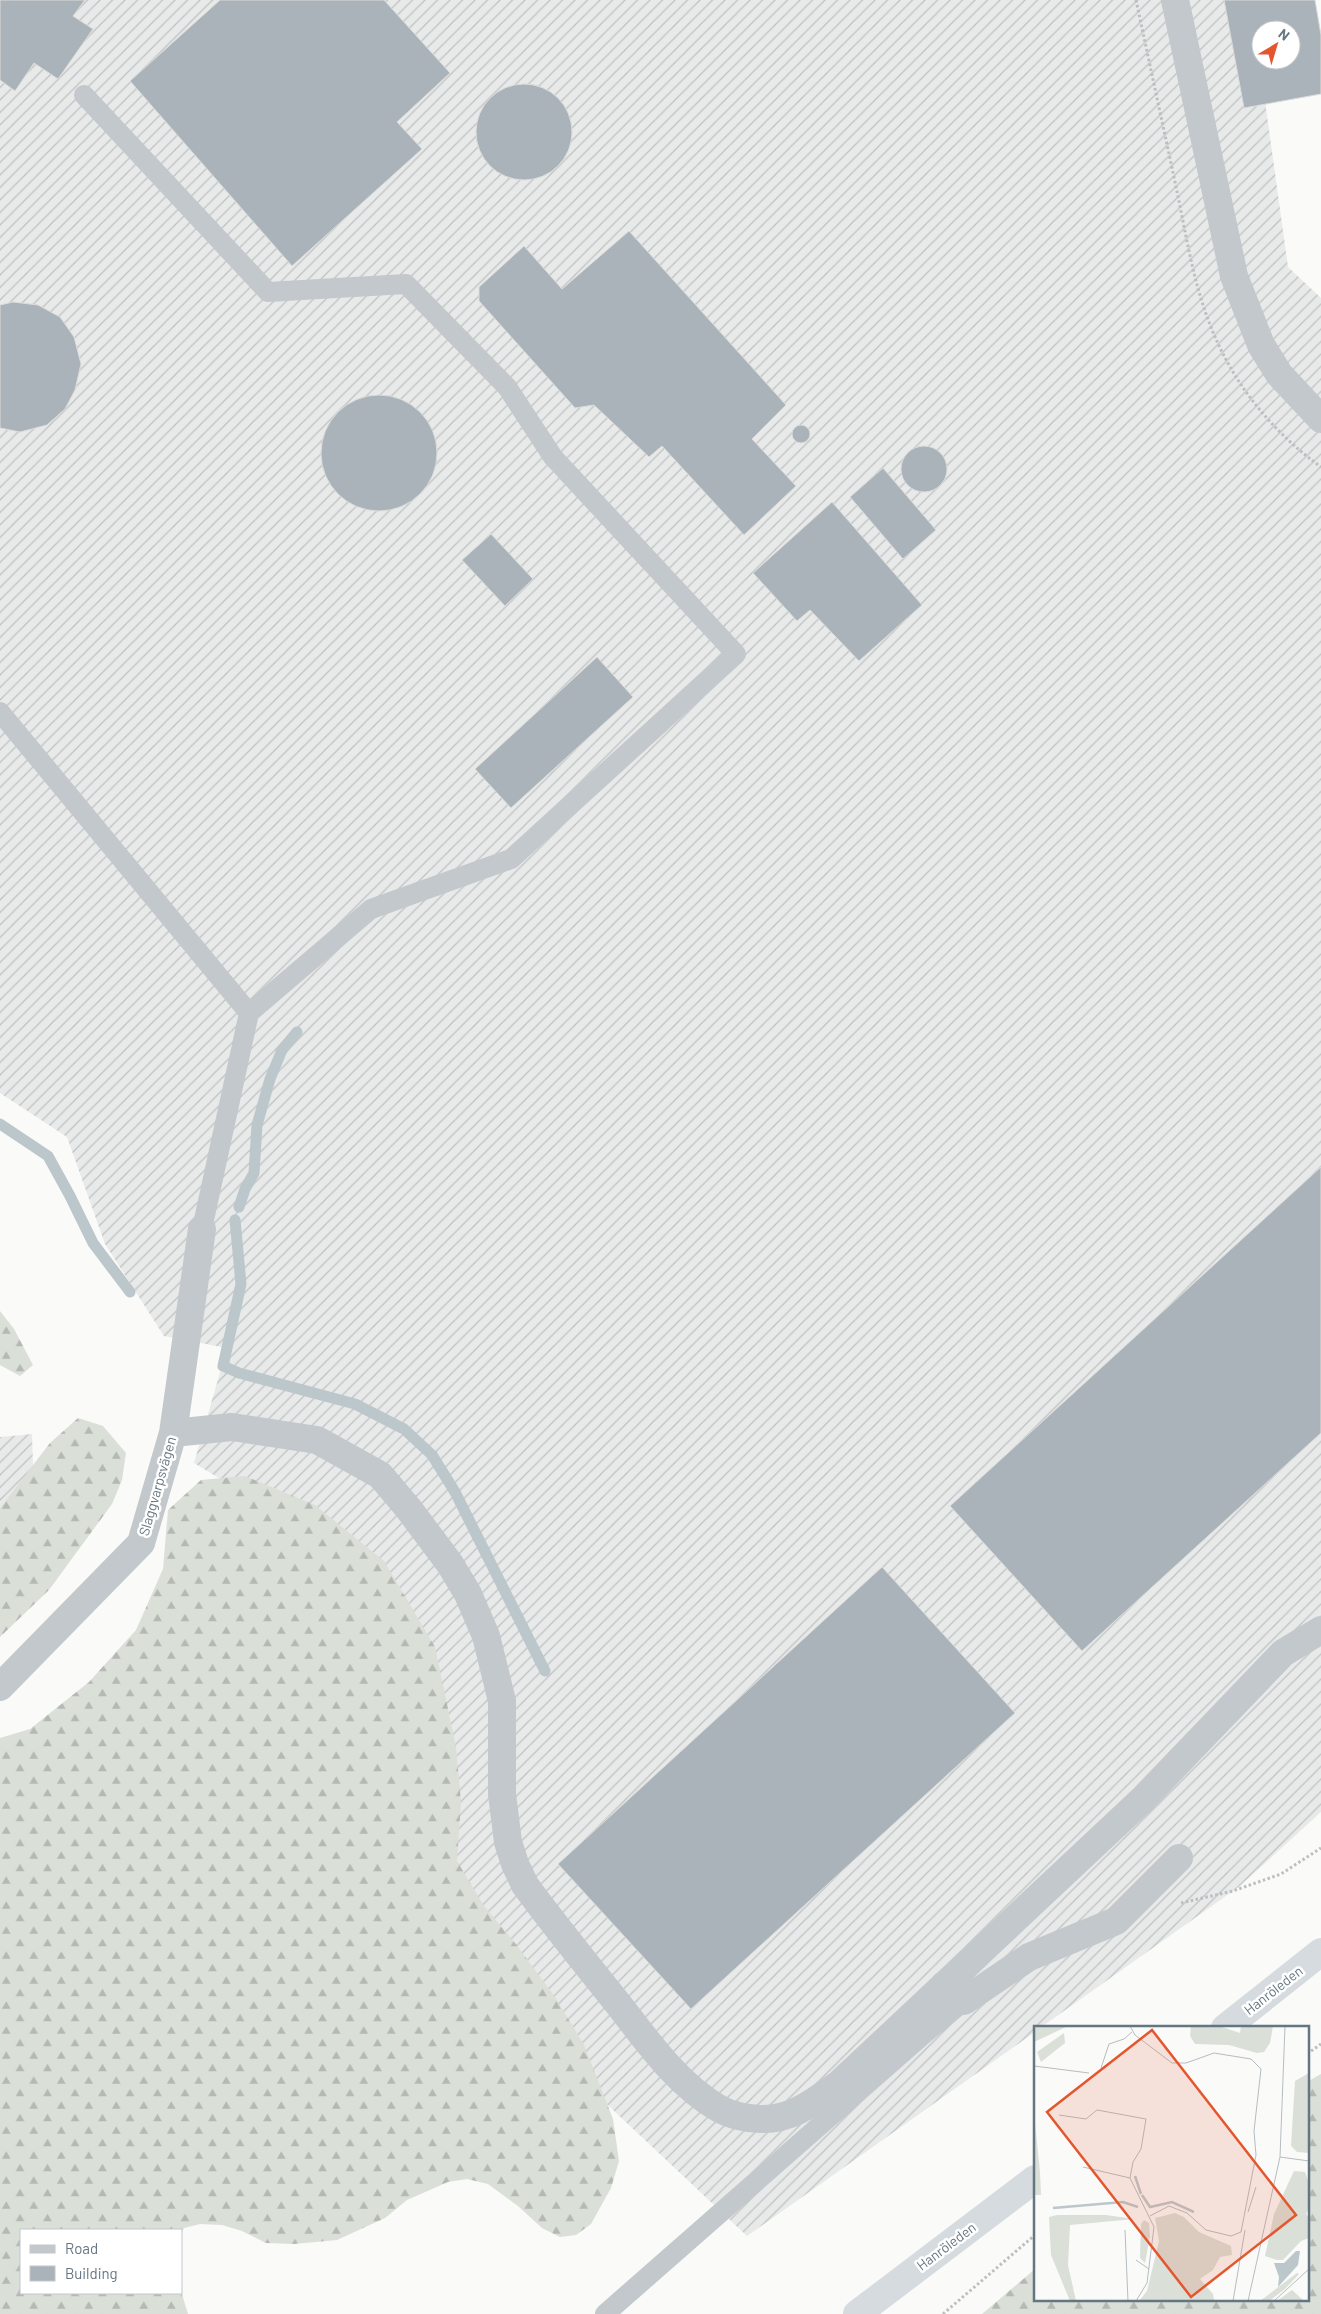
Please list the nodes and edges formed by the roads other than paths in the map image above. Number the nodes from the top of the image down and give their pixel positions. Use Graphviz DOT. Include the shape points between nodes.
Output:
graph roads {
  1 [pos="1176,0"];
  2 [pos="84,95"];
  3 [pos="1321,419"];
  4 [pos="0,712"];
  5 [pos="249,1013"];
  6 [pos="202,1229"];
  7 [pos="173,1433"];
  8 [pos="1321,1630"];
  9 [pos="0,1687"];
  10 [pos="1179,1858"];
  11 [pos="1321,1952"];
  12 [pos="954,1993"];
  13 [pos="1228,2026"];
  14 [pos="1034,2180"];
  15 [pos="605,2314"];
  16 [pos="856,2314"];
  1 -- 3 [label="street" via="1234,276 1261,345 1279,374"];
  2 -- 5 [label="lane" via="268,292 406,284 507,387 553,458 736,654 511,859 371,909"];
  4 -- 5 [label="lane"];
  5 -- 6 [label="lane"];
  6 -- 7 [label="street, Slaggvarpsvägen"];
  7 -- 9 [label="street, Slaggvarpsvägen" via="141,1544"];
  7 -- 12 [label="street" via="232,1427 317,1440 380,1475 408,1508 450,1564 468,1594 486,1636 502,1701 502,1794 508,1842 525,1885 650,2044 684,2082 718,2109 762,2119 788,2116 839,2084"];
  8 -- 12 [label="street" via="1283,1653"];
  10 -- 12 [label="street" via="1116,1921"];
  11 -- 13 [label="highway, Hanröleden"];
  12 -- 15 [label="lane" via="924,2034"];
  14 -- 16 [label="highway, Hanröleden"];
}
